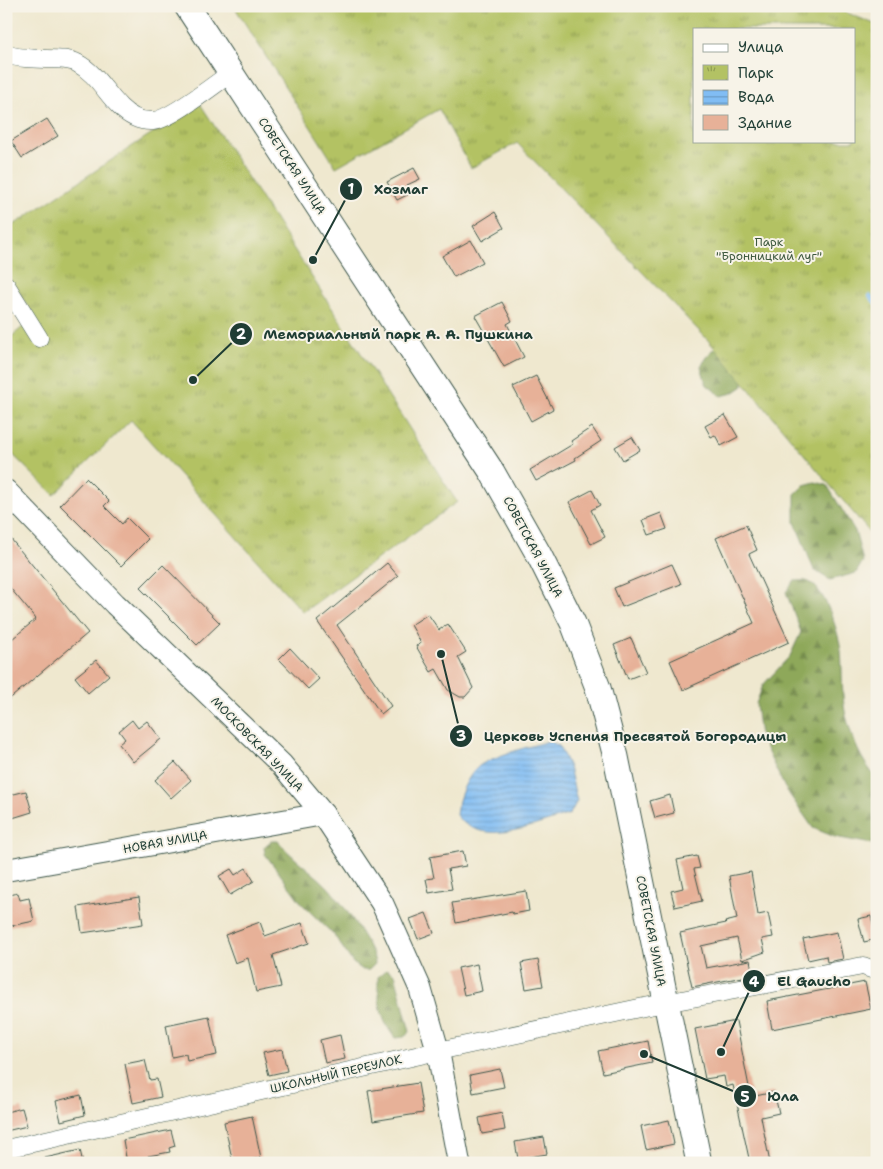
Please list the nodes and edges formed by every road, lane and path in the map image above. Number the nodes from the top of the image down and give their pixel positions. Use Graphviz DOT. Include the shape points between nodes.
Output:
graph roads {
  1 [pos="187,6"];
  2 [pos="6,54"];
  3 [pos="231,73"];
  4 [pos="6,285"];
  5 [pos="39,338"];
  6 [pos="6,492"];
  7 [pos="323,814"];
  8 [pos="6,870"];
  9 [pos="877,971"];
  10 [pos="666,1002"];
  11 [pos="438,1051"];
  12 [pos="6,1149"];
  13 [pos="459,1163"];
  14 [pos="699,1163"];
  1 -- 3 [label="main road, СОВЕТСКАЯ УЛИЦА"];
  2 -- 3 [label="street" via="34,60 75,62 95,77 120,107 142,121 156,121 169,115"];
  3 -- 10 [label="main road, СОВЕТСКАЯ УЛИЦА" via="492,472 573,623 598,688 616,757"];
  4 -- 5 [label="street"];
  6 -- 7 [label="street, МОСКОВСКАЯ УЛИЦА" via="115,604 282,765"];
  7 -- 8 [label="street, НОВАЯ УЛИЦА"];
  7 -- 11 [label="street, МОСКОВСКАЯ УЛИЦА" via="382,903 420,988"];
  9 -- 10 [label="street, ШКОЛЬНЫЙ ПЕРЕУЛОК" via="863,966"];
  10 -- 11 [label="street, ШКОЛЬНЫЙ ПЕРЕУЛОК"];
  10 -- 14 [label="main road, СОВЕТСКАЯ УЛИЦА"];
  11 -- 12 [label="street, ШКОЛЬНЫЙ ПЕРЕУЛОК"];
  11 -- 13 [label="street, МОСКОВСКАЯ УЛИЦА"];
}
